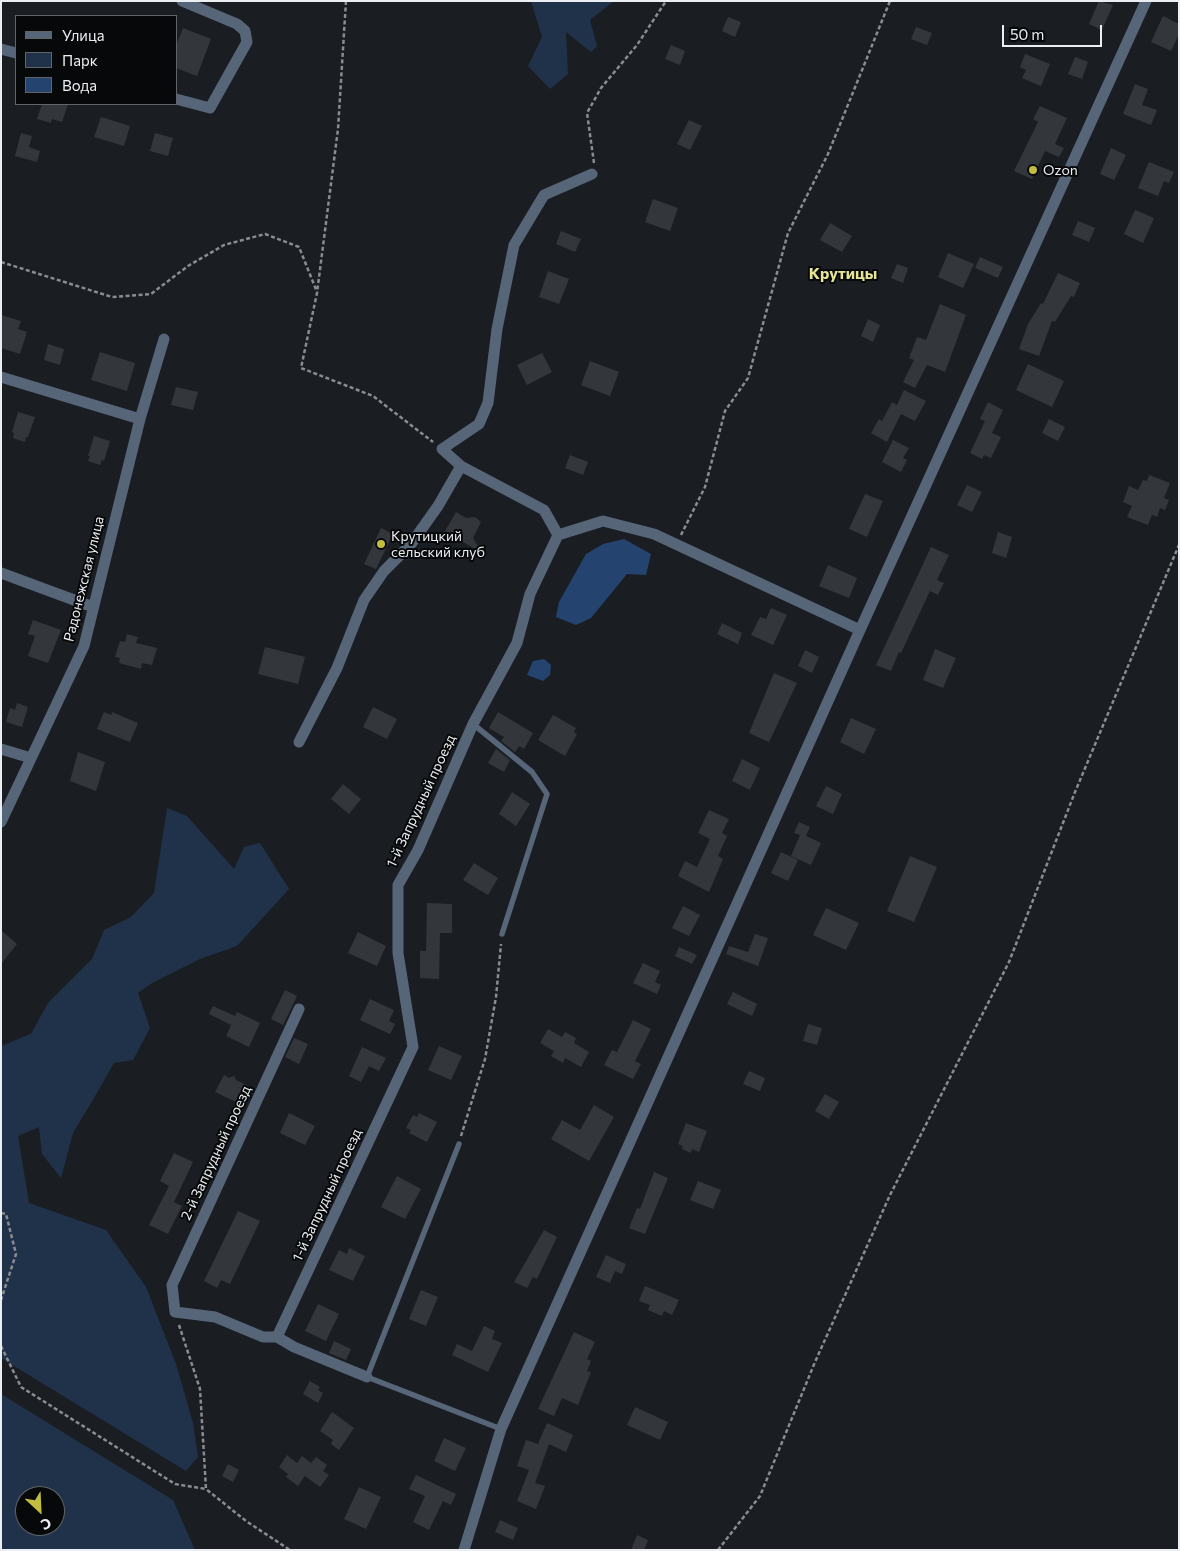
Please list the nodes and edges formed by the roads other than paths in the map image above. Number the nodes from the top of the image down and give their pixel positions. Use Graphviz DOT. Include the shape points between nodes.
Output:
graph roads {
  1 [pos="182,1"];
  2 [pos="1146,1"];
  3 [pos="1,49"];
  4 [pos="15,54"];
  5 [pos="178,100"];
  6 [pos="592,174"];
  7 [pos="164,338"];
  8 [pos="1,376"];
  9 [pos="140,419"];
  10 [pos="461,466"];
  11 [pos="558,535"];
  12 [pos="1,573"];
  13 [pos="93,607"];
  14 [pos="860,630"];
  15 [pos="473,724"];
  16 [pos="299,742"];
  17 [pos="1,749"];
  18 [pos="31,758"];
  19 [pos="1,822"];
  20 [pos="502,934"];
  21 [pos="299,1009"];
  22 [pos="459,1144"];
  23 [pos="277,1337"];
  24 [pos="367,1377"];
  25 [pos="501,1429"];
  26 [pos="464,1550"];
  1 -- 5 [label="street" via="237,24 244,31 247,42 210,108"];
  2 -- 14 [label="street"];
  3 -- 4 [label="street"];
  6 -- 10 [label="street" via="544,195 514,245 497,329 488,403 479,424 442,449"];
  7 -- 9 [label="street, Радонежская улица"];
  8 -- 9 [label="street"];
  9 -- 13 [label="street, Радонежская улица"];
  10 -- 11 [label="street" via="544,510"];
  10 -- 16 [label="street" via="417,536 384,571 364,600 337,668"];
  11 -- 14 [label="street" via="603,521 654,534"];
  11 -- 15 [label="street, 1-й Запрудный проезд" via="530,594 517,643"];
  12 -- 13 [label="street"];
  13 -- 18 [label="street, Радонежская улица" via="84,646"];
  14 -- 25 [label="street"];
  15 -- 20 [label="lane" via="532,772 547,794"];
  15 -- 23 [label="street, 1-й Запрудный проезд" via="418,850 398,885 398,952 413,1047"];
  17 -- 18 [label="street"];
  18 -- 19 [label="street, Радонежская улица"];
  21 -- 23 [label="street, 2-й Запрудный проезд" via="172,1285 175,1312 215,1317 263,1337"];
  22 -- 24 [label="lane"];
  23 -- 24 [label="street"];
  24 -- 25 [label="lane"];
  25 -- 26 [label="street"];
}
